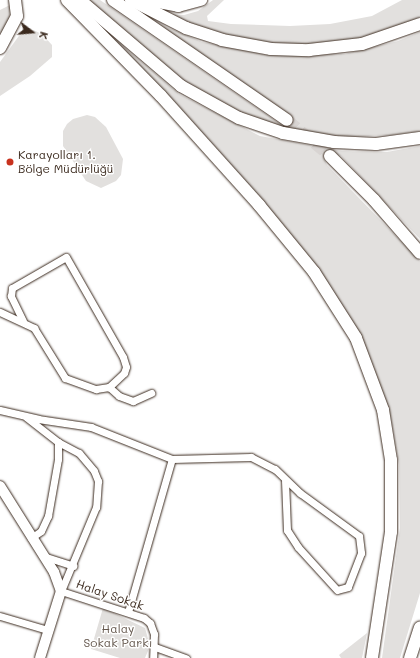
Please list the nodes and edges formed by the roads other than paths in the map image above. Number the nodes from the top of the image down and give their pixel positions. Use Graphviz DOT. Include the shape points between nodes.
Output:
graph roads {
  1 [pos="15,0"];
  2 [pos="67,0"];
  3 [pos="80,0"];
  4 [pos="113,0"];
  5 [pos="132,0"];
  6 [pos="148,0"];
  7 [pos="200,0"];
  8 [pos="420,24"];
  9 [pos="0,48"];
  10 [pos="287,120"];
  11 [pos="420,138"];
  12 [pos="330,156"];
  13 [pos="420,253"];
  14 [pos="0,312"];
  15 [pos="23,321"];
  16 [pos="109,387"];
  17 [pos="151,393"];
  18 [pos="0,410"];
  19 [pos="24,416"];
  20 [pos="58,442"];
  21 [pos="172,459"];
  22 [pos="286,481"];
  23 [pos="0,486"];
  24 [pos="31,538"];
  25 [pos="43,556"];
  26 [pos="73,566"];
  27 [pos="61,591"];
  28 [pos="128,612"];
  29 [pos="0,616"];
  30 [pos="420,628"];
  31 [pos="48,630"];
  32 [pos="155,647"];
  33 [pos="40,658"];
  34 [pos="153,658"];
  35 [pos="186,658"];
  36 [pos="372,658"];
  37 [pos="410,658"];
  1 -- 9 [label="highway" via="17,16"];
  2 -- 36 [label="highway" via="161,96 259,205 314,272 338,306 359,344 383,410 392,475 391,532"];
  3 -- 11 [label="highway" via="176,82 239,118 283,133 334,142 376,144"];
  4 -- 10 [label="highway"];
  5 -- 8 [label="highway" via="186,28 238,44 271,49 309,50 362,44"];
  6 -- 7 [label="highway" via="178,6"];
  12 -- 13 [label="highway" via="374,200"];
  14 -- 15 [label="street"];
  15 -- 16 [label="street" via="41,336 65,378 96,389"];
  15 -- 16 [label="street" via="11,296 12,288 66,257 123,357 126,367 124,373"];
  16 -- 17 [label="street" via="119,396 133,401"];
  18 -- 19 [label="street"];
  19 -- 20 [label="street"];
  19 -- 21 [label="street" via="91,427"];
  20 -- 24 [label="street" via="58,459 48,516 41,531"];
  20 -- 26 [label="street" via="79,453 94,471 98,481 96,507"];
  21 -- 22 [label="street" via="251,457 275,469"];
  21 -- 28 [label="street"];
  22 -- 22 [label="street" via="287,530 298,547 337,590 348,587 361,553 359,536"];
  23 -- 24 [label="street"];
  24 -- 25 [label="street"];
  25 -- 26 [label="street"];
  25 -- 27 [label="street"];
  26 -- 27 [label="street"];
  27 -- 28 [label="street, Halay Sokak"];
  27 -- 31 [label="street"];
  28 -- 32 [label="street, Halay Sokak" via="150,623"];
  29 -- 31 [label="street"];
  30 -- 37 [label="highway"];
  31 -- 33 [label="street"];
  32 -- 34 [label="street"];
  32 -- 35 [label="street"];
}
